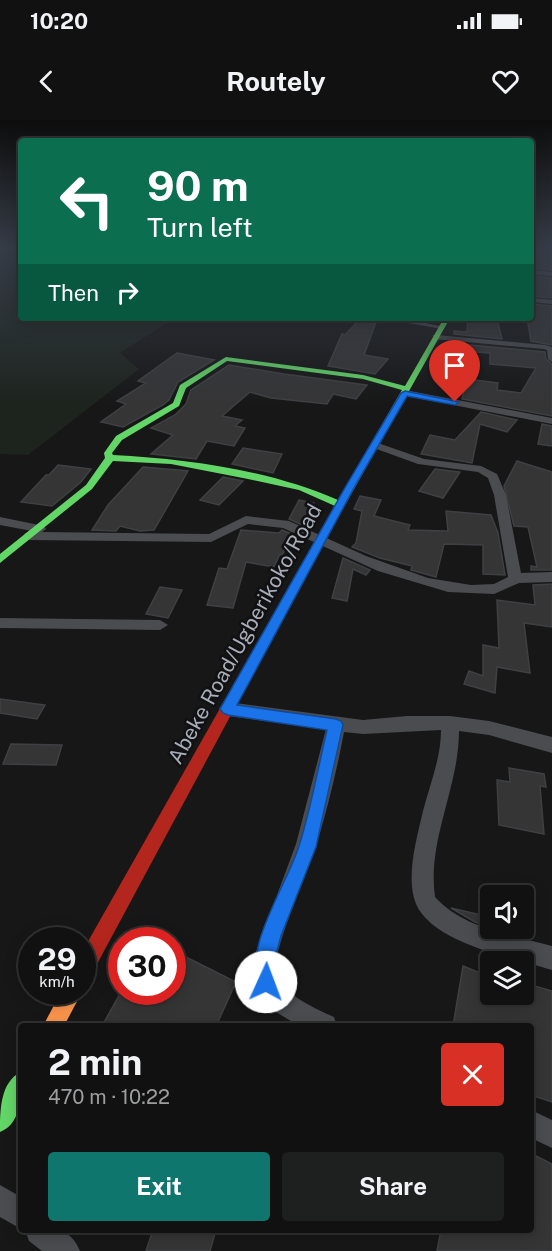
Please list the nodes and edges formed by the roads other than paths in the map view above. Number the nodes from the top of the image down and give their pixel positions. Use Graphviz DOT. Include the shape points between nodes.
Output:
graph roads {
  1 [pos="534,300"];
  2 [pos="552,302"];
  3 [pos="403,321"];
  4 [pos="442,327"];
  5 [pos="552,359"];
  6 [pos="406,391"];
  7 [pos="552,420"];
  8 [pos="375,445"];
  9 [pos="110,458"];
  10 [pos="340,505"];
  11 [pos="0,521"];
  12 [pos="35,532"];
  13 [pos="321,540"];
  14 [pos="0,560"];
  15 [pos="552,577"];
  16 [pos="515,579"];
  17 [pos="0,623"];
  18 [pos="160,625"];
  19 [pos="228,709"];
  20 [pos="450,723"];
  21 [pos="336,725"];
  22 [pos="552,744"];
  23 [pos="96,947"];
  24 [pos="552,958"];
  25 [pos="64,1005"];
  26 [pos="54,1023"];
  27 [pos="318,1023"];
  28 [pos="18,1088"];
  29 [pos="0,1121"];
  30 [pos="534,1125"];
  31 [pos="552,1134"];
  32 [pos="0,1200"];
  33 [pos="18,1212"];
  34 [pos="44,1233"];
  35 [pos="65,1251"];
  1 -- 2 [label="street"];
  3 -- 4 [label="street"];
  4 -- 5 [label="street" via="545,347 551,350"];
  4 -- 6 [label="street, Abeke Road/Ugberikoko/Road"];
  6 -- 7 [label="street"];
  6 -- 8 [label="street, Abeke Road/Ugberikoko/Road"];
  6 -- 9 [label="street" via="354,376 226,359 183,387 172,407 111,447"];
  8 -- 10 [label="street, Abeke Road/Ugberikoko/Road"];
  8 -- 16 [label="street" via="422,462 481,469 493,476"];
  9 -- 10 [label="street" via="171,461 248,476 302,488"];
  9 -- 12 [label="street" via="88,487"];
  10 -- 13 [label="street, Abeke Road/Ugberikoko/Road"];
  11 -- 12 [label="street"];
  12 -- 13 [label="street" via="211,538 246,520 285,524"];
  12 -- 14 [label="street"];
  13 -- 16 [label="street" via="383,568 445,587 496,589"];
  13 -- 19 [label="street, Abeke Road/Ugberikoko/Road"];
  15 -- 16 [label="street"];
  17 -- 18 [label="street"];
  19 -- 21 [label="street"];
  19 -- 23 [label="street, Abeke Road/Ugberikoko/Road"];
  20 -- 21 [label="street"];
  20 -- 22 [label="street"];
  20 -- 24 [label="street" via="452,744 433,811 423,878 426,904 470,934"];
  21 -- 27 [label="street" via="307,847 265,962 266,982 280,998"];
  25 -- 26 [label="street"];
  28 -- 29 [label="street"];
  30 -- 31 [label="street"];
  32 -- 33 [label="street"];
  34 -- 35 [label="street"];
}
